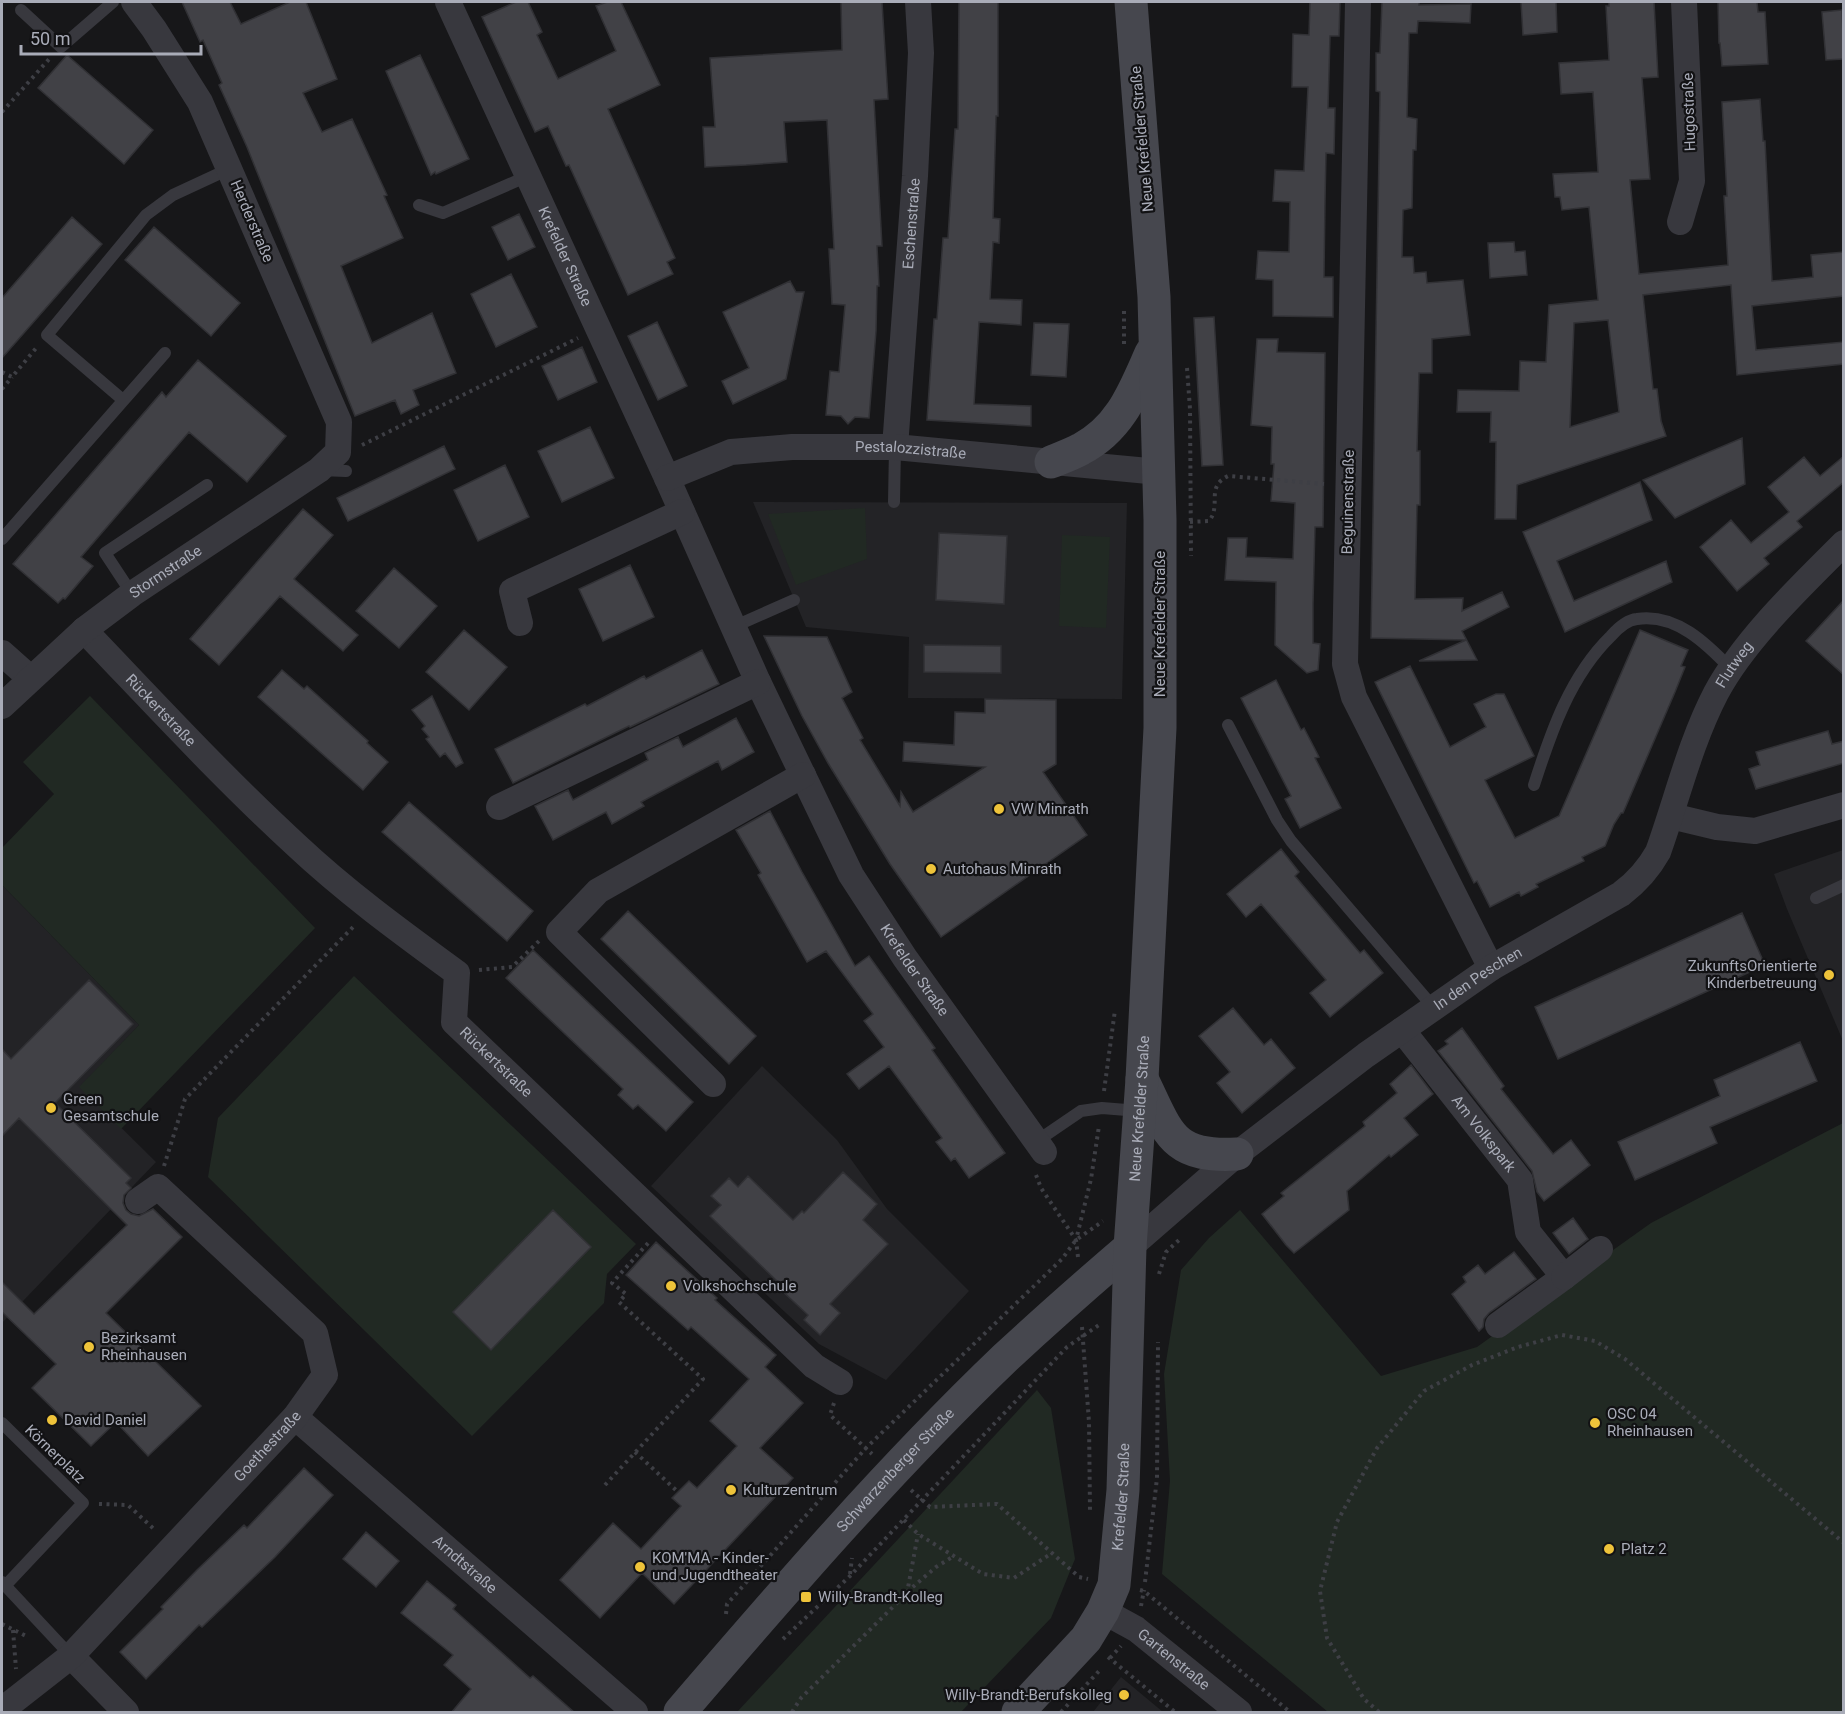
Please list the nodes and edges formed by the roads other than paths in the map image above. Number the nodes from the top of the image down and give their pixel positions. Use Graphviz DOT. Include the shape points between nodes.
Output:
graph roads {
  1 [pos="113,2"];
  2 [pos="134,2"];
  3 [pos="448,2"];
  4 [pos="918,2"];
  5 [pos="1131,2"];
  6 [pos="1358,2"];
  7 [pos="1684,2"];
  8 [pos="21,10"];
  9 [pos="229,169"];
  10 [pos="528,176"];
  11 [pos="419,206"];
  12 [pos="1680,222"];
  13 [pos="1155,343"];
  14 [pos="165,353"];
  15 [pos="123,400"];
  16 [pos="895,447"];
  17 [pos="342,462"];
  18 [pos="1051,462"];
  19 [pos="1159,471"];
  20 [pos="667,478"];
  21 [pos="207,484"];
  22 [pos="894,502"];
  23 [pos="682,512"];
  24 [pos="2,539"];
  25 [pos="1844,543"];
  26 [pos="132,594"];
  27 [pos="795,600"];
  28 [pos="520,623"];
  29 [pos="733,627"];
  30 [pos="84,630"];
  31 [pos="2,653"];
  32 [pos="1731,669"];
  33 [pos="30,678"];
  34 [pos="758,682"];
  35 [pos="2,706"];
  36 [pos="1228,725"];
  37 [pos="803,776"];
  38 [pos="1534,785"];
  39 [pos="1844,805"];
  40 [pos="499,807"];
  41 [pos="1671,816"];
  42 [pos="1844,885"];
  43 [pos="1816,898"];
  44 [pos="1491,968"];
  45 [pos="1434,1008"];
  46 [pos="1402,1030"];
  47 [pos="1142,1079"];
  48 [pos="713,1084"];
  49 [pos="1139,1111"];
  50 [pos="1041,1147"];
  51 [pos="1237,1154"];
  52 [pos="148,1194"];
  53 [pos="1130,1247"];
  54 [pos="1600,1249"];
  55 [pos="1564,1277"];
  56 [pos="1498,1325"];
  57 [pos="840,1382"];
  58 [pos="295,1418"];
  59 [pos="2,1423"];
  60 [pos="3,1584"];
  61 [pos="1103,1611"];
  62 [pos="71,1656"];
  63 [pos="10,1703"];
  64 [pos="126,1713"];
  65 [pos="635,1713"];
  66 [pos="680,1713"];
  67 [pos="1018,1713"];
  68 [pos="1239,1713"];
  1 -- 8 [label="lane" via="61,46"];
  2 -- 9 [label="street, Herderstraße" via="200,102"];
  3 -- 10 [label="street, Krefelder Straße"];
  4 -- 16 [label="street, Eschenstraße" via="921,52 915,176"];
  5 -- 13 [label="main road, Neue Krefelder Straße" via="1152,256"];
  6 -- 44 [label="street, Beguinenstraße" via="1345,663 1354,697"];
  7 -- 12 [label="street, Hugostraße" via="1692,181"];
  9 -- 15 [label="lane" via="173,195 146,215 47,335"];
  9 -- 17 [label="street, Herderstraße" via="339,422"];
  10 -- 11 [label="lane" via="443,213"];
  10 -- 20 [label="street, Krefelder Straße"];
  13 -- 18 [label="main road" via="1128,406 1108,430 1082,449"];
  13 -- 19 [label="main road, Neue Krefelder Straße"];
  14 -- 15 [label="lane"];
  15 -- 24 [label="lane"];
  16 -- 18 [label="street, Pestalozzistraße"];
  16 -- 20 [label="street, Pestalozzistraße" via="792,447 731,452"];
  16 -- 22 [label="lane"];
  17 -- 26 [label="street, Stormstraße" via="319,470"];
  18 -- 19 [label="street, Pestalozzistraße"];
  19 -- 47 [label="main road, Neue Krefelder Straße" via="1160,728"];
  20 -- 23 [label="street, Krefelder Straße"];
  21 -- 26 [label="lane" via="105,553"];
  23 -- 28 [label="street" via="512,591"];
  23 -- 29 [label="street, Krefelder Straße"];
  25 -- 32 [label="street, Flutweg"];
  26 -- 30 [label="street, Stormstraße"];
  27 -- 29 [label="lane"];
  29 -- 34 [label="street, Krefelder Straße"];
  30 -- 33 [label="street, Stormstraße"];
  30 -- 57 [label="street, Rückertstraße" via="296,846 370,909 457,973 453,1022 814,1366"];
  31 -- 33 [label="street"];
  32 -- 38 [label="lane" via="1679,626 1654,618 1635,619 1619,627 1596,650 1572,688 1548,741"];
  32 -- 41 [label="street, Flutweg" via="1700,728"];
  33 -- 35 [label="street, Stormstraße"];
  34 -- 37 [label="street, Krefelder Straße"];
  34 -- 40 [label="street"];
  36 -- 45 [label="lane" via="1292,841"];
  37 -- 48 [label="street" via="598,891 559,932"];
  37 -- 50 [label="street, Krefelder Straße" via="851,875 905,958"];
  39 -- 41 [label="street" via="1755,831"];
  41 -- 44 [label="street, In den Peschen" via="1654,860 1638,881"];
  42 -- 43 [label="lane"];
  44 -- 45 [label="street, In den Peschen"];
  45 -- 46 [label="street, In den Peschen"];
  46 -- 51 [label="street, In den Peschen"];
  46 -- 55 [label="street, Am Volkspark" via="1520,1180 1528,1232"];
  47 -- 49 [label="main road, Neue Krefelder Straße"];
  47 -- 51 [label="main road" via="1178,1142 1202,1154"];
  49 -- 50 [label="lane" via="1081,1111"];
  49 -- 53 [label="main road, Neue Krefelder Straße"];
  51 -- 53 [label="street, In den Peschen"];
  52 -- 58 [label="street, Goethestraße" via="315,1333 325,1375"];
  53 -- 61 [label="main road, Krefelder Straße" via="1124,1490 1114,1585"];
  53 -- 66 [label="main road, Schwarzenberger Straße" via="1004,1359 892,1473"];
  54 -- 55 [label="street"];
  55 -- 56 [label="street"];
  58 -- 62 [label="street, Goethestraße"];
  58 -- 65 [label="street, Arndtstraße"];
  59 -- 60 [label="lane, Körnerplatz" via="83,1503"];
  60 -- 62 [label="lane, Körnerplatz"];
  61 -- 67 [label="main road, Krefelder Straße" via="1086,1639"];
  61 -- 68 [label="street, Gartenstraße" via="1136,1629"];
  62 -- 63 [label="street, Goethestraße"];
  62 -- 64 [label="street"];
}
